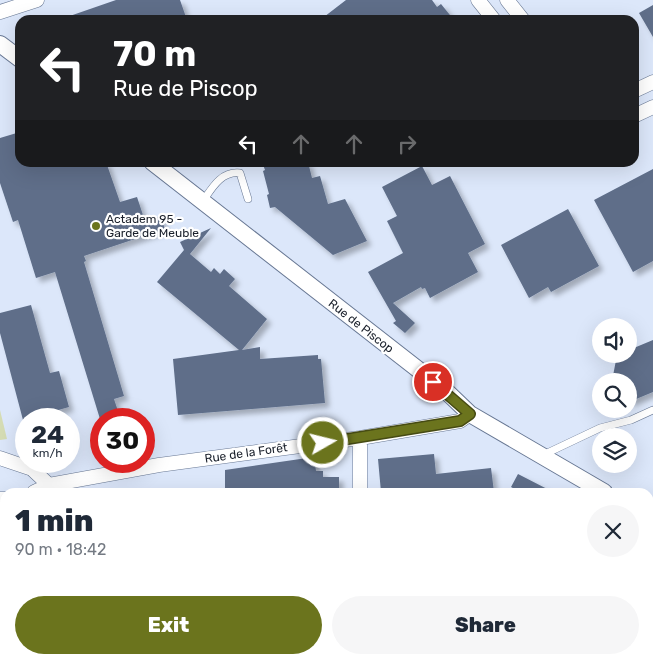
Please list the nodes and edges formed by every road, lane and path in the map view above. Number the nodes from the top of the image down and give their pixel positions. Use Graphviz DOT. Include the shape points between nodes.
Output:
graph roads {
  1 [pos="37,0"];
  2 [pos="478,0"];
  3 [pos="507,0"];
  4 [pos="0,12"];
  5 [pos="490,15"];
  6 [pos="519,15"];
  7 [pos="0,44"];
  8 [pos="15,55"];
  9 [pos="653,82"];
  10 [pos="639,89"];
  11 [pos="653,107"];
  12 [pos="639,114"];
  13 [pos="158,167"];
  14 [pos="248,198"];
  15 [pos="202,202"];
  16 [pos="653,410"];
  17 [pos="470,414"];
  18 [pos="360,438"];
  19 [pos="541,456"];
  20 [pos="0,458"];
  21 [pos="49,485"];
  22 [pos="43,488"];
  23 [pos="360,488"];
  24 [pos="597,488"];
  1 -- 4 [label="street"];
  2 -- 5 [label="street"];
  3 -- 6 [label="street"];
  7 -- 8 [label="street"];
  9 -- 10 [label="street"];
  11 -- 12 [label="street"];
  13 -- 15 [label="street, Rue de Piscop"];
  14 -- 15 [label="lane" via="240,173 235,172 216,182"];
  15 -- 17 [label="street, Rue de Piscop" via="447,392"];
  16 -- 19 [label="lane" via="600,428"];
  17 -- 18 [label="street, Rue de la Forêt" via="460,421"];
  17 -- 19 [label="street, Rue de Piscop"];
  18 -- 21 [label="street, Rue de la Forêt" via="159,465"];
  18 -- 23 [label="street"];
  19 -- 24 [label="street, Rue de Piscop"];
  20 -- 21 [label="street" via="32,469"];
  21 -- 22 [label="street, Rue de la Forêt"];
}
